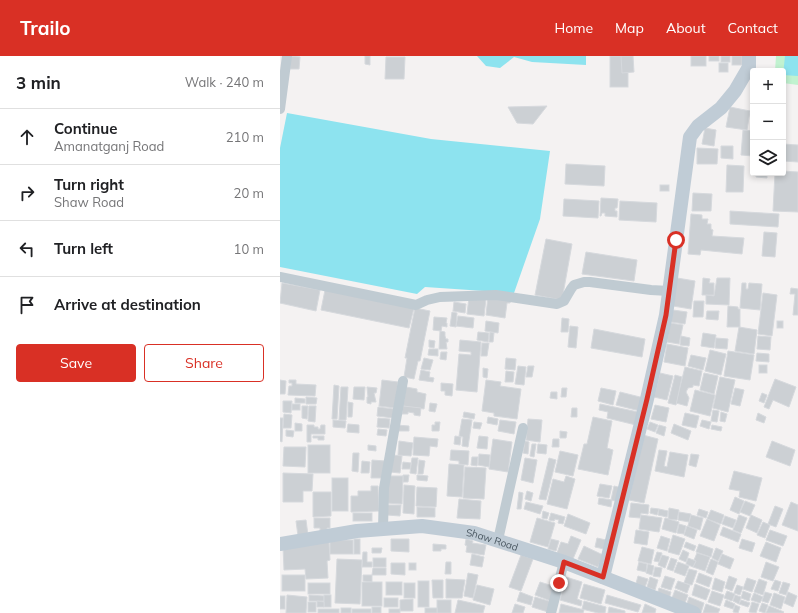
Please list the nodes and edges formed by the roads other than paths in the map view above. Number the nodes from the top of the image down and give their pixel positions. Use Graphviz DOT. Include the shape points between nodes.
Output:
graph roads {
  1 [pos="287,56"];
  2 [pos="749,56"];
  3 [pos="280,109"];
  4 [pos="280,277"];
  5 [pos="669,291"];
  6 [pos="403,381"];
  7 [pos="523,428"];
  8 [pos="383,529"];
  9 [pos="498,540"];
  10 [pos="280,544"];
  11 [pos="564,562"];
  12 [pos="603,577"];
  13 [pos="551,613"];
  14 [pos="694,613"];
  1 -- 3 [label="street"];
  2 -- 5 [label="main road" via="749,67 735,91 690,137"];
  4 -- 5 [label="street" via="416,305 440,297 496,294 557,304 564,302 574,285 590,282"];
  5 -- 12 [label="main road" via="647,399"];
  6 -- 8 [label="street" via="384,488"];
  7 -- 9 [label="street"];
  8 -- 9 [label="main road, Shaw Road" via="422,526 474,532"];
  8 -- 10 [label="main road, Shaw Road"];
  9 -- 11 [label="main road, Shaw Road"];
  11 -- 12 [label="main road, Shaw Road"];
  11 -- 13 [label="street"];
  12 -- 14 [label="main road, Shaw Road"];
}
